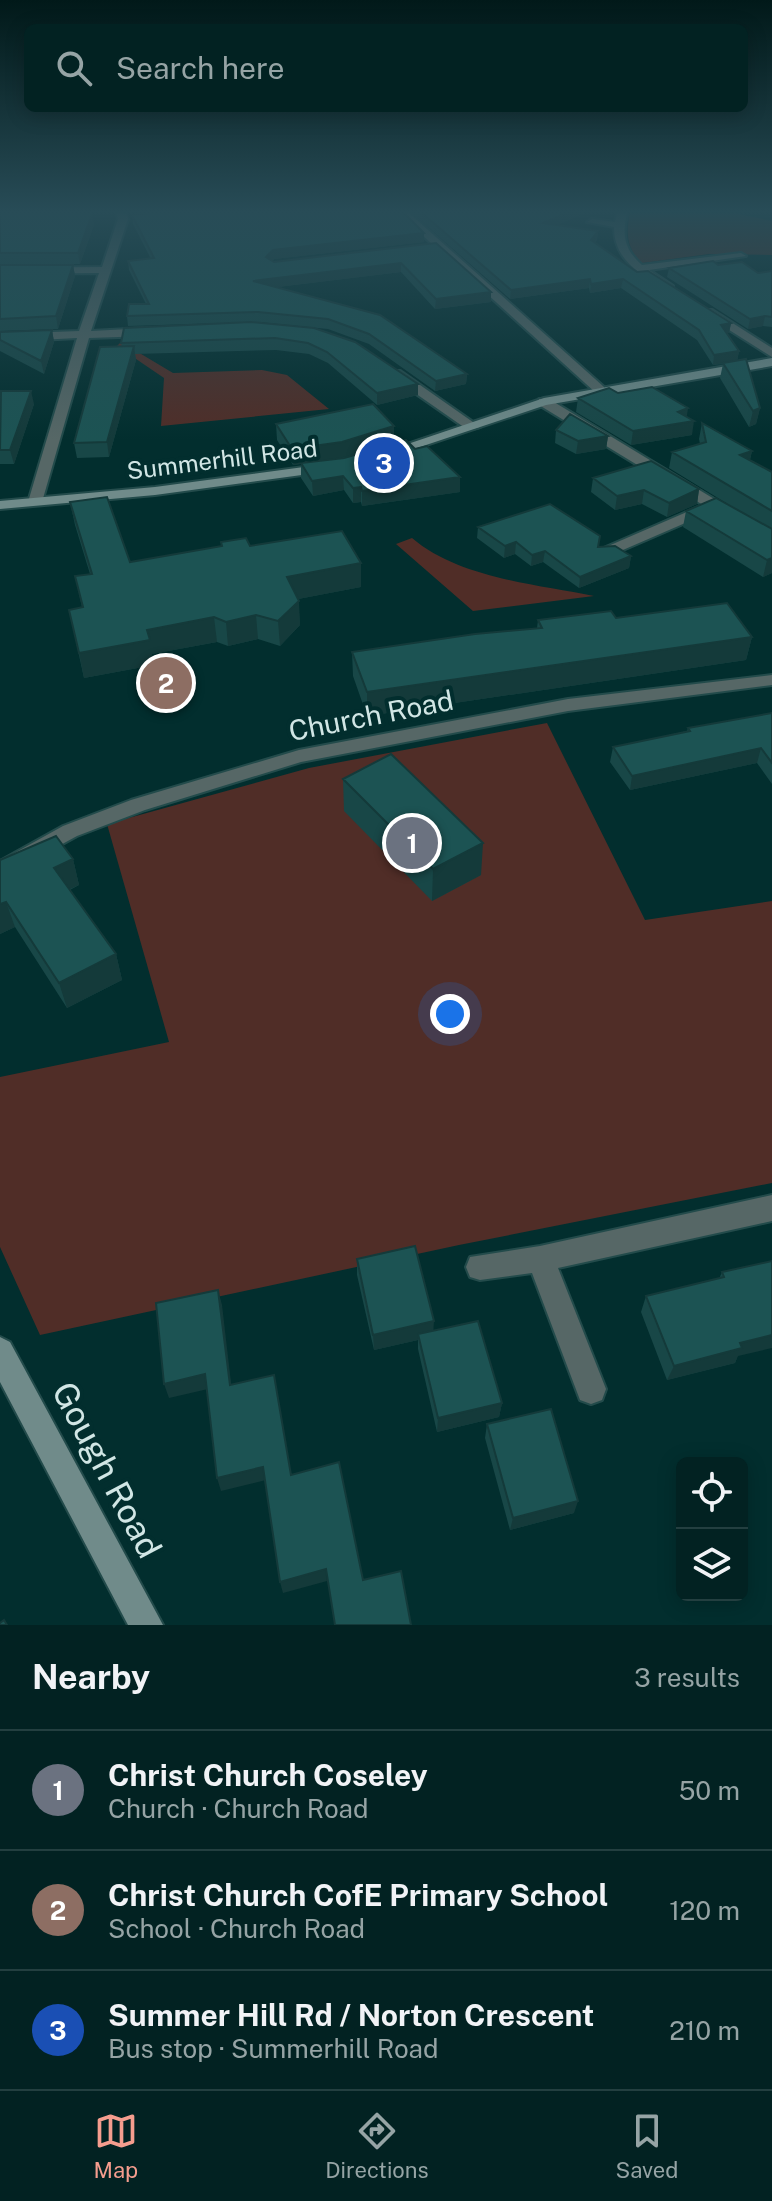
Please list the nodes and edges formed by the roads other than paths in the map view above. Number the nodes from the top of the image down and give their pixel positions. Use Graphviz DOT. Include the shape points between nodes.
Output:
graph roads {
  1 [pos="100,289"];
  2 [pos="487,289"];
  3 [pos="672,289"];
  4 [pos="679,293"];
  5 [pos="692,302"];
  6 [pos="155,331"];
  7 [pos="84,335"];
  8 [pos="0,338"];
  9 [pos="772,353"];
  10 [pos="772,362"];
  11 [pos="385,365"];
  12 [pos="600,390"];
  13 [pos="544,402"];
  14 [pos="473,427"];
  15 [pos="369,458"];
  16 [pos="344,465"];
  17 [pos="35,502"];
  18 [pos="0,505"];
  19 [pos="714,505"];
  20 [pos="604,536"];
  21 [pos="772,540"];
  22 [pos="621,546"];
  23 [pos="604,553"];
  24 [pos="772,680"];
  25 [pos="0,870"];
  26 [pos="772,1208"];
  27 [pos="540,1259"];
  28 [pos="480,1267"];
  29 [pos="0,1352"];
  30 [pos="591,1389"];
  31 [pos="146,1625"];
  1 -- 7 [label="street"];
  2 -- 12 [label="street"];
  3 -- 4 [label="street"];
  5 -- 9 [label="street"];
  6 -- 7 [label="street"];
  7 -- 8 [label="street"];
  7 -- 17 [label="street"];
  10 -- 12 [label="main road"];
  11 -- 14 [label="street"];
  12 -- 13 [label="main road"];
  13 -- 14 [label="main road"];
  13 -- 19 [label="street"];
  14 -- 15 [label="main road"];
  16 -- 17 [label="main road, Summerhill Road"];
  17 -- 18 [label="main road, Summerhill Road"];
  19 -- 21 [label="street"];
  19 -- 22 [label="street"];
  20 -- 22 [label="street"];
  22 -- 23 [label="street"];
  24 -- 25 [label="street, Church Road" via="568,705 299,756 126,809 70,831"];
  26 -- 27 [label="street"];
  27 -- 28 [label="street"];
  27 -- 30 [label="street"];
  29 -- 31 [label="main road, Gough Road"];
}
